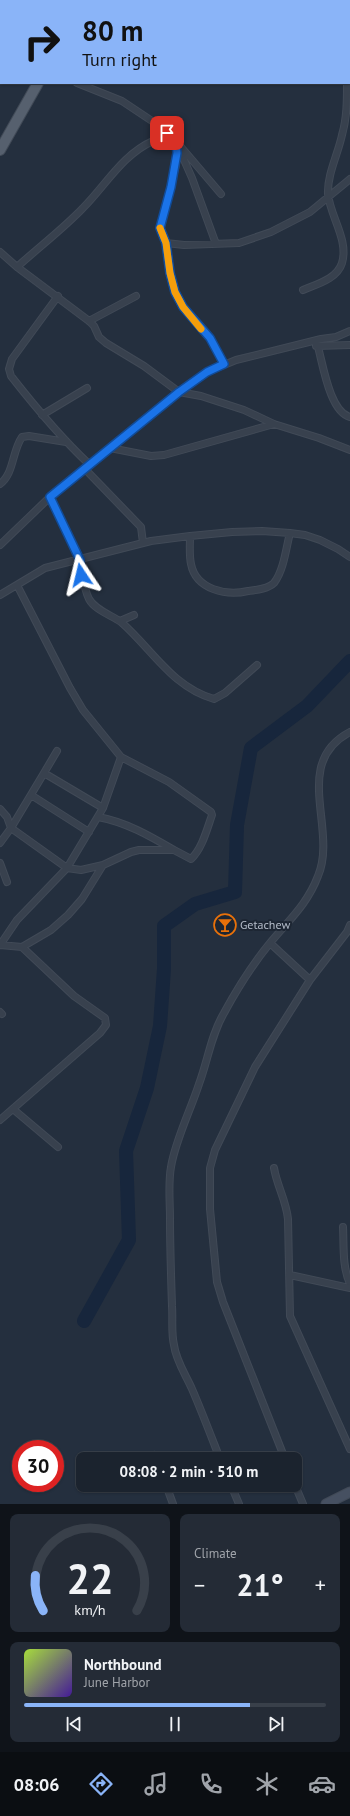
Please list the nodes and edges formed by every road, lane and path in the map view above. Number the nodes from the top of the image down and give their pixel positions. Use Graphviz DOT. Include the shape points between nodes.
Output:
graph roads {
  1 [pos="37,84"];
  2 [pos="80,84"];
  3 [pos="347,84"];
  4 [pos="176,142"];
  5 [pos="0,150"];
  6 [pos="350,179"];
  7 [pos="221,194"];
  8 [pos="328,196"];
  9 [pos="166,243"];
  10 [pos="216,244"];
  11 [pos="0,252"];
  12 [pos="17,267"];
  13 [pos="303,290"];
  14 [pos="58,296"];
  15 [pos="136,296"];
  16 [pos="89,321"];
  17 [pos="350,331"];
  18 [pos="310,343"];
  19 [pos="350,345"];
  20 [pos="318,347"];
  21 [pos="224,364"];
  22 [pos="86,388"];
  23 [pos="179,392"];
  24 [pos="42,416"];
  25 [pos="350,417"];
  26 [pos="274,424"];
  27 [pos="66,442"];
  28 [pos="110,448"];
  29 [pos="350,450"];
  30 [pos="88,467"];
  31 [pos="0,484"];
  32 [pos="50,497"];
  33 [pos="290,533"];
  34 [pos="190,536"];
  35 [pos="143,543"];
  36 [pos="0,545"];
  37 [pos="350,556"];
  38 [pos="80,560"];
  39 [pos="17,584"];
  40 [pos="0,595"];
  41 [pos="134,615"];
  42 [pos="120,621"];
  43 [pos="256,665"];
  44 [pos="350,732"];
  45 [pos="57,751"];
  46 [pos="121,757"];
  47 [pos="44,773"];
  48 [pos="31,795"];
  49 [pos="103,808"];
  50 [pos="0,809"];
  51 [pos="98,817"];
  52 [pos="11,828"];
  53 [pos="89,832"];
  54 [pos="0,843"];
  55 [pos="174,850"];
  56 [pos="0,862"];
  57 [pos="103,864"];
  58 [pos="67,868"];
  59 [pos="7,882"];
  60 [pos="350,925"];
  61 [pos="270,943"];
  62 [pos="0,945"];
  63 [pos="22,947"];
  64 [pos="310,980"];
  65 [pos="13,1110"];
  66 [pos="0,1120"];
  67 [pos="58,1147"];
  68 [pos="274,1168"];
  69 [pos="343,1227"];
  70 [pos="290,1275"];
  71 [pos="350,1284"];
  72 [pos="350,1288"];
  73 [pos="350,1449"];
  74 [pos="217,1452"];
  75 [pos="282,1452"];
  76 [pos="169,1492"];
  77 [pos="234,1492"];
  78 [pos="298,1492"];
  79 [pos="350,1492"];
  80 [pos="173,1504"];
  81 [pos="239,1504"];
  82 [pos="303,1504"];
  83 [pos="326,1504"];
  1 -- 5 [label="main road"];
  2 -- 4 [label="street" via="122,101 158,124"];
  3 -- 8 [label="street" via="343,133 330,178"];
  4 -- 7 [label="street"];
  4 -- 9 [label="street" via="176,165 160,228"];
  4 -- 10 [label="street"];
  4 -- 12 [label="street" via="160,138 151,141 134,154 82,209"];
  6 -- 8 [label="street"];
  8 -- 10 [label="street" via="310,212 271,232 239,243"];
  8 -- 13 [label="street" via="338,225 343,251 342,262 334,276"];
  9 -- 10 [label="street"];
  9 -- 21 [label="street" via="175,292 183,307 210,338"];
  11 -- 12 [label="street"];
  12 -- 14 [label="street"];
  14 -- 16 [label="street"];
  14 -- 24 [label="street" via="12,360 9,369 11,376"];
  15 -- 16 [label="street"];
  16 -- 23 [label="street" via="106,343 144,366"];
  17 -- 18 [label="street" via="336,338"];
  18 -- 20 [label="street"];
  18 -- 21 [label="street"];
  19 -- 20 [label="street"];
  20 -- 25 [label="street" via="330,394 340,410"];
  21 -- 23 [label="street" via="207,372"];
  22 -- 24 [label="street"];
  23 -- 26 [label="street" via="201,396 244,410"];
  23 -- 28 [label="street"];
  24 -- 27 [label="street"];
  26 -- 28 [label="street" via="164,456"];
  26 -- 29 [label="street"];
  27 -- 30 [label="street"];
  27 -- 31 [label="street" via="22,437 6,480"];
  28 -- 30 [label="street"];
  30 -- 32 [label="street"];
  30 -- 35 [label="street" via="141,527"];
  32 -- 36 [label="street"];
  32 -- 38 [label="street"];
  33 -- 34 [label="street" via="262,531"];
  33 -- 34 [label="street" via="280,574 274,583 237,594 217,591 197,576 191,563"];
  33 -- 37 [label="street" via="320,540"];
  34 -- 35 [label="street"];
  35 -- 38 [label="street"];
  38 -- 39 [label="street" via="45,568"];
  38 -- 42 [label="street" via="81,575 90,601"];
  39 -- 40 [label="street"];
  39 -- 46 [label="street" via="83,710"];
  41 -- 42 [label="street"];
  42 -- 43 [label="street" via="177,680 214,699 225,693"];
  44 -- 61 [label="street" via="329,747 318,783 324,858 319,875 295,916"];
  45 -- 47 [label="street"];
  46 -- 49 [label="street"];
  46 -- 55 [label="street" via="168,782 211,812 204,836 194,856 191,859"];
  47 -- 48 [label="street"];
  47 -- 49 [label="street"];
  48 -- 52 [label="street"];
  48 -- 53 [label="street"];
  49 -- 51 [label="street"];
  50 -- 52 [label="street" via="7,817"];
  51 -- 53 [label="street"];
  51 -- 55 [label="street" via="145,833"];
  52 -- 54 [label="street"];
  52 -- 58 [label="street"];
  53 -- 58 [label="street"];
  55 -- 57 [label="street" via="131,852"];
  56 -- 59 [label="street"];
  57 -- 58 [label="street" via="81,870"];
  57 -- 63 [label="street" via="68,915 51,930"];
  58 -- 62 [label="street" via="17,920"];
  60 -- 64 [label="street"];
  61 -- 64 [label="street"];
  61 -- 74 [label="street" via="244,980 218,1026 171,1168 170,1248 174,1345 178,1362"];
  62 -- 63 [label="street"];
  63 -- 65 [label="street" via="74,996 105,1018 106,1025"];
  64 -- 75 [label="street" via="255,1067 215,1150 210,1168 210,1209 217,1282"];
  65 -- 66 [label="street"];
  65 -- 67 [label="street"];
  68 -- 70 [label="street" via="276,1181 286,1205"];
  69 -- 71 [label="street" via="344,1264"];
  70 -- 72 [label="street"];
  70 -- 73 [label="street" via="290,1316"];
  76 -- 80 [label="street"];
  77 -- 81 [label="street"];
  78 -- 82 [label="street"];
  79 -- 83 [label="main road"];
}
